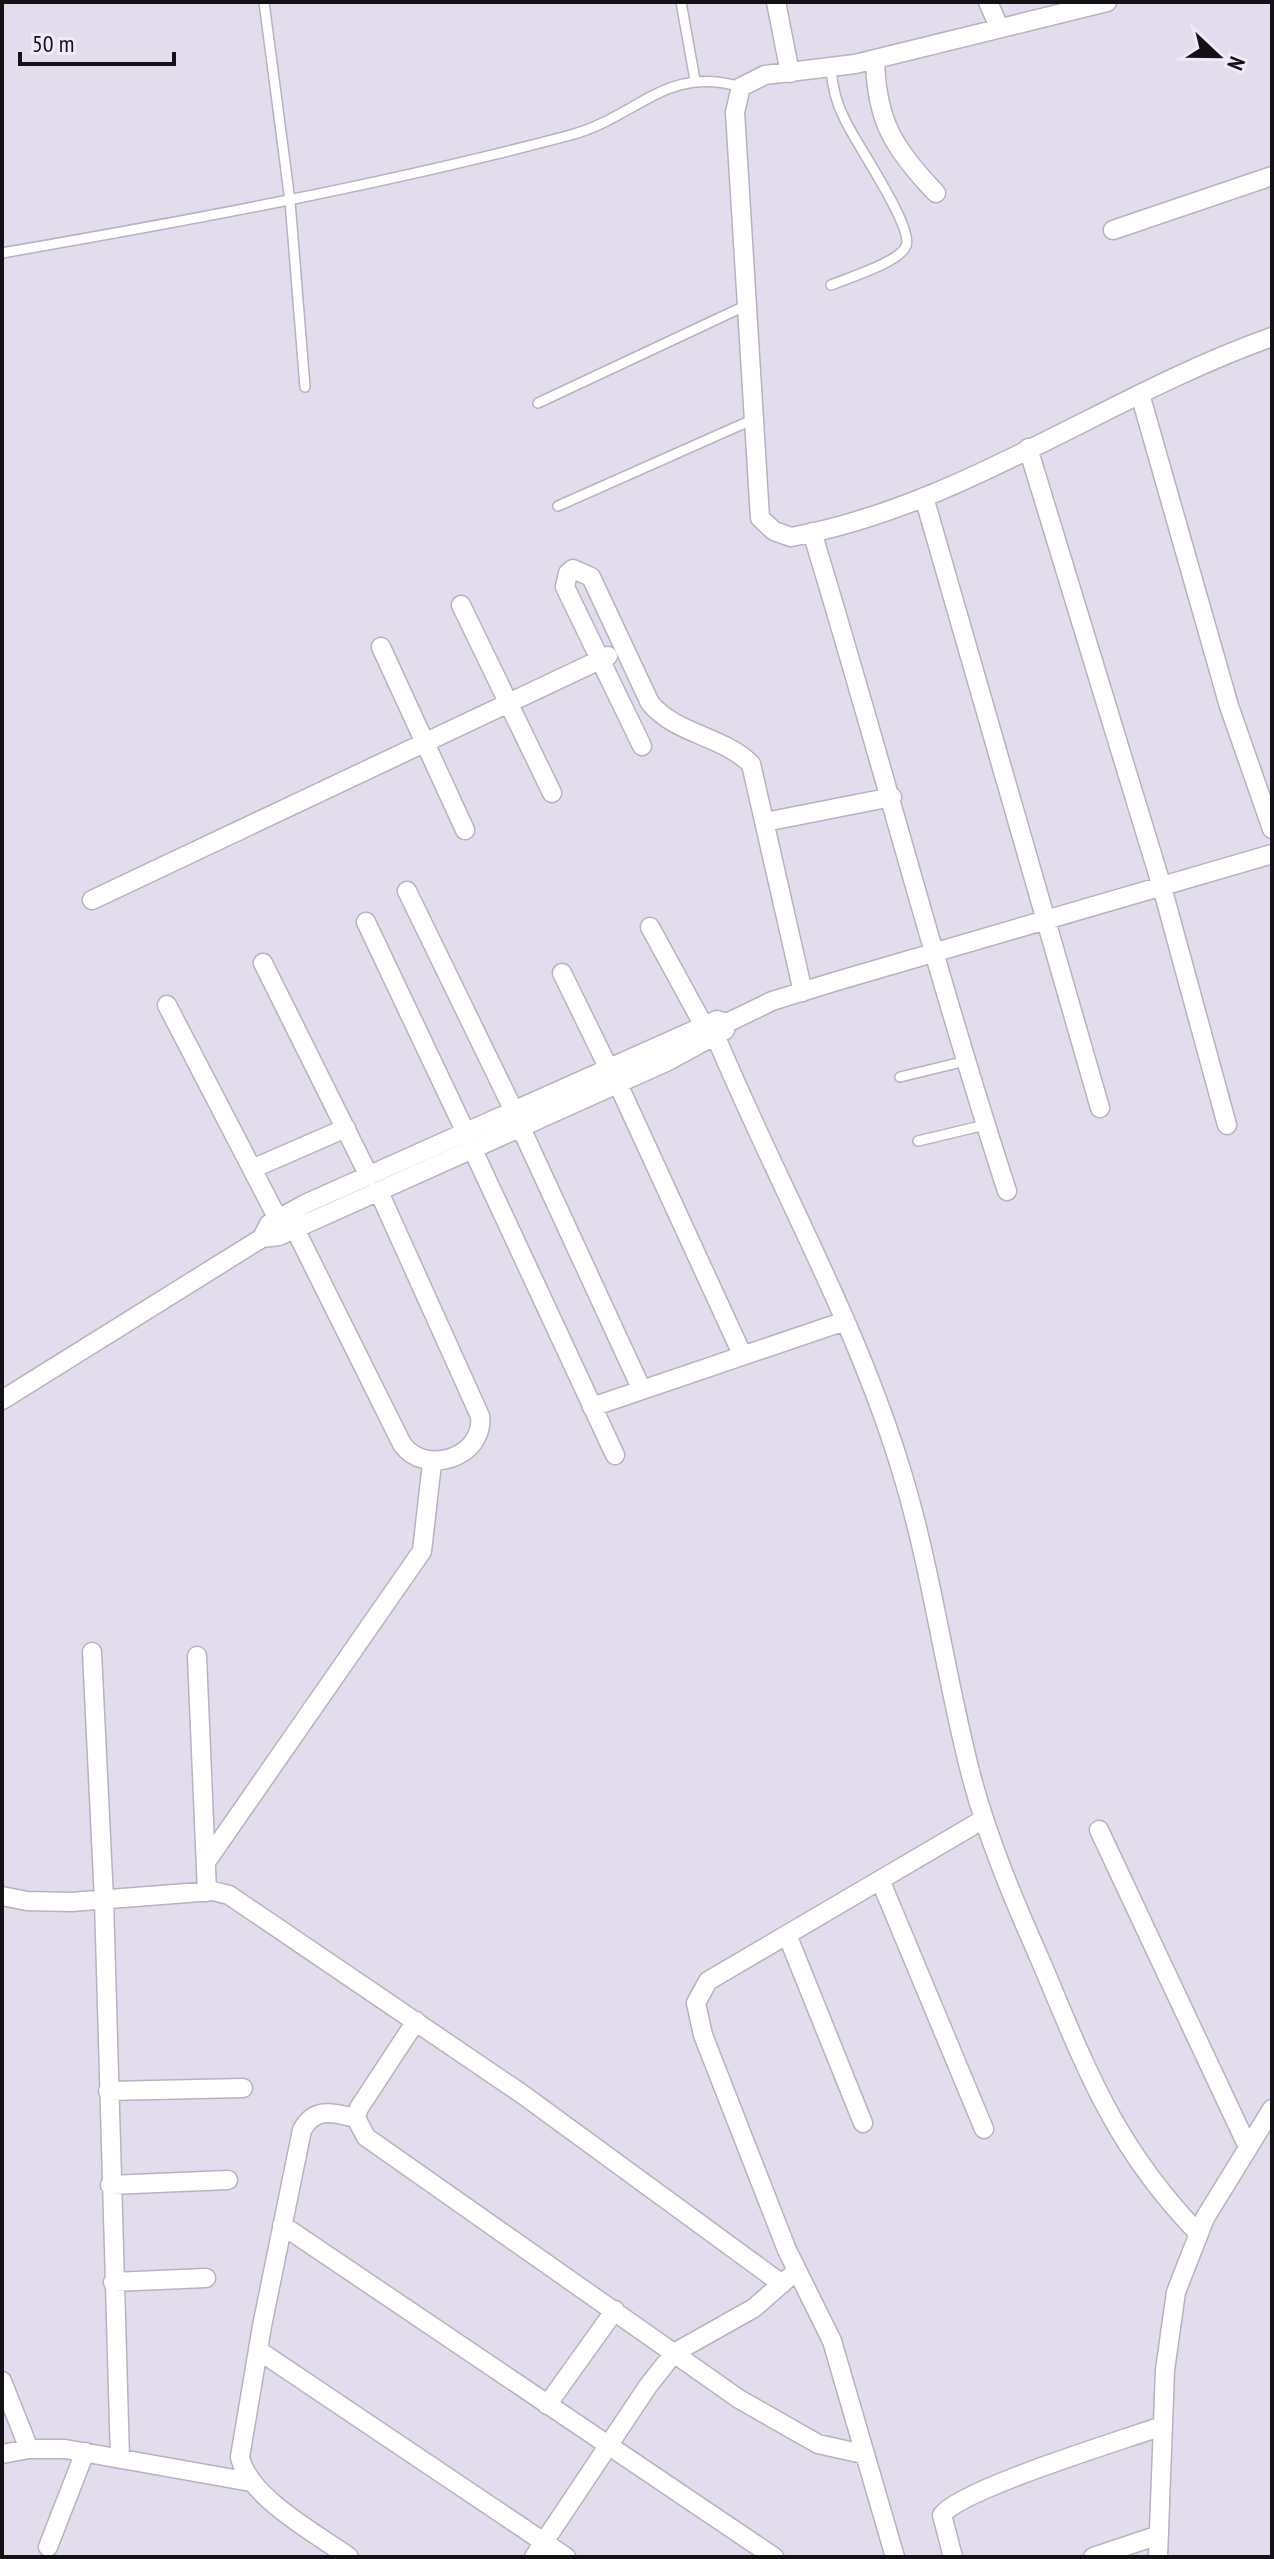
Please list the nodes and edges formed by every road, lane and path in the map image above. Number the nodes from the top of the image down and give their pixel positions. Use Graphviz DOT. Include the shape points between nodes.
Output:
graph roads {
  1 [pos="264,2"];
  2 [pos="681,2"];
  3 [pos="776,2"];
  4 [pos="988,2"];
  5 [pos="1107,2"];
  6 [pos="999,27"];
  7 [pos="875,59"];
  8 [pos="831,67"];
  9 [pos="790,73"];
  10 [pos="695,80"];
  11 [pos="741,87"];
  12 [pos="1272,176"];
  13 [pos="936,193"];
  14 [pos="290,201"];
  15 [pos="1113,230"];
  16 [pos="2,253"];
  17 [pos="831,285"];
  18 [pos="747,305"];
  19 [pos="1272,337"];
  20 [pos="305,387"];
  21 [pos="1140,394"];
  22 [pos="538,403"];
  23 [pos="754,419"];
  24 [pos="1028,448"];
  25 [pos="924,497"];
  26 [pos="558,506"];
  27 [pos="812,532"];
  28 [pos="461,605"];
  29 [pos="381,647"];
  30 [pos="625,649"];
  31 [pos="600,660"];
  32 [pos="510,702"];
  33 [pos="425,741"];
  34 [pos="642,746"];
  35 [pos="552,793"];
  36 [pos="892,797"];
  37 [pos="765,822"];
  38 [pos="1272,829"];
  39 [pos="465,830"];
  40 [pos="1272,854"];
  41 [pos="1162,887"];
  42 [pos="407,891"];
  43 [pos="92,900"];
  44 [pos="1047,920"];
  45 [pos="366,922"];
  46 [pos="650,927"];
  47 [pos="933,954"];
  48 [pos="263,963"];
  49 [pos="562,973"];
  50 [pos="803,992"];
  51 [pos="167,1005"];
  52 [pos="715,1029"];
  53 [pos="966,1061"];
  54 [pos="614,1076"];
  55 [pos="900,1077"];
  56 [pos="1100,1108"];
  57 [pos="518,1120"];
  58 [pos="985,1125"];
  59 [pos="1227,1125"];
  60 [pos="346,1128"];
  61 [pos="470,1141"];
  62 [pos="918,1141"];
  63 [pos="252,1169"];
  64 [pos="374,1184"];
  65 [pos="1007,1191"];
  66 [pos="278,1219"];
  67 [pos="295,1229"];
  68 [pos="262,1238"];
  69 [pos="845,1321"];
  70 [pos="742,1354"];
  71 [pos="641,1388"];
  72 [pos="2,1400"];
  73 [pos="592,1407"];
  74 [pos="615,1455"];
  75 [pos="432,1463"];
  76 [pos="92,1652"];
  77 [pos="197,1656"];
  78 [pos="984,1819"];
  79 [pos="1099,1830"];
  80 [pos="206,1862"];
  81 [pos="881,1882"];
  82 [pos="207,1892"];
  83 [pos="2,1896"];
  84 [pos="104,1900"];
  85 [pos="788,1937"];
  86 [pos="416,2021"];
  87 [pos="243,2088"];
  88 [pos="108,2091"];
  89 [pos="1272,2109"];
  90 [pos="356,2118"];
  91 [pos="863,2123"];
  92 [pos="984,2129"];
  93 [pos="1247,2145"];
  94 [pos="228,2180"];
  95 [pos="110,2185"];
  96 [pos="282,2225"];
  97 [pos="1198,2233"];
  98 [pos="796,2271"];
  99 [pos="206,2278"];
  100 [pos="113,2282"];
  101 [pos="782,2284"];
  102 [pos="615,2310"];
  103 [pos="258,2350"];
  104 [pos="674,2353"];
  105 [pos="2,2381"];
  106 [pos="547,2405"];
  107 [pos="1162,2426"];
  108 [pos="609,2447"];
  109 [pos="29,2449"];
  110 [pos="85,2452"];
  111 [pos="2,2454"];
  112 [pos="863,2454"];
  113 [pos="120,2459"];
  114 [pos="251,2482"];
  115 [pos="1159,2535"];
  116 [pos="48,2547"];
  117 [pos="539,2550"];
  118 [pos="349,2557"];
  119 [pos="566,2557"];
  120 [pos="774,2557"];
  121 [pos="895,2557"];
  122 [pos="953,2557"];
  123 [pos="1093,2557"];
  124 [pos="1158,2557"];
  1 -- 14 [label="lane"];
  2 -- 10 [label="lane"];
  3 -- 9 [label="street"];
  4 -- 6 [label="street"];
  5 -- 6 [label="street"];
  6 -- 7 [label="street"];
  7 -- 8 [label="street"];
  7 -- 13 [label="street" via="876,89 887,129 901,154"];
  8 -- 9 [label="street"];
  8 -- 17 [label="lane" via="845,121 907,233 907,246 897,257"];
  9 -- 11 [label="street" via="765,75"];
  10 -- 11 [label="lane"];
  10 -- 14 [label="lane" via="671,85 578,134"];
  11 -- 18 [label="street" via="735,112"];
  12 -- 15 [label="street"];
  14 -- 16 [label="lane"];
  14 -- 20 [label="lane"];
  18 -- 22 [label="lane"];
  18 -- 23 [label="street"];
  19 -- 21 [label="street"];
  21 -- 24 [label="street"];
  21 -- 38 [label="street" via="1225,694"];
  23 -- 26 [label="lane"];
  23 -- 27 [label="street" via="760,518 782,535"];
  24 -- 25 [label="street"];
  24 -- 41 [label="street"];
  25 -- 27 [label="street"];
  25 -- 44 [label="street"];
  27 -- 36 [label="street"];
  28 -- 32 [label="street"];
  29 -- 33 [label="street"];
  30 -- 31 [label="street"];
  30 -- 31 [label="street" via="591,577 573,569 565,587"];
  30 -- 37 [label="street" via="658,713 725,743 751,764"];
  31 -- 32 [label="street"];
  31 -- 34 [label="street"];
  32 -- 33 [label="street"];
  32 -- 35 [label="street"];
  33 -- 39 [label="street"];
  33 -- 43 [label="street"];
  36 -- 37 [label="street"];
  36 -- 47 [label="street"];
  37 -- 50 [label="street"];
  40 -- 41 [label="street"];
  41 -- 44 [label="street"];
  41 -- 59 [label="street"];
  42 -- 57 [label="street"];
  44 -- 47 [label="street"];
  44 -- 56 [label="street"];
  45 -- 61 [label="street"];
  46 -- 52 [label="street"];
  47 -- 50 [label="street"];
  47 -- 53 [label="street"];
  48 -- 60 [label="street"];
  49 -- 54 [label="street"];
  50 -- 52 [label="street"];
  51 -- 63 [label="street"];
  52 -- 54 [label="street"];
  52 -- 69 [label="street" via="755,1130"];
  53 -- 55 [label="lane"];
  53 -- 58 [label="street"];
  54 -- 57 [label="street"];
  54 -- 70 [label="street"];
  57 -- 61 [label="street"];
  57 -- 71 [label="street"];
  58 -- 62 [label="lane"];
  58 -- 65 [label="street"];
  60 -- 63 [label="street"];
  60 -- 64 [label="street"];
  61 -- 64 [label="street"];
  61 -- 73 [label="street"];
  63 -- 66 [label="street"];
  64 -- 66 [label="street"];
  64 -- 67 [label="street"];
  64 -- 75 [label="street" via="480,1416 476,1442"];
  66 -- 68 [label="street"];
  67 -- 68 [label="street"];
  67 -- 75 [label="street" via="396,1434 409,1454"];
  68 -- 72 [label="street"];
  69 -- 70 [label="street"];
  69 -- 78 [label="street" via="900,1466"];
  70 -- 71 [label="street"];
  71 -- 73 [label="street"];
  73 -- 74 [label="street"];
  75 -- 80 [label="street" via="422,1551"];
  76 -- 84 [label="street"];
  77 -- 80 [label="street"];
  78 -- 81 [label="street"];
  78 -- 97 [label="street" via="1111,2121 1149,2178"];
  79 -- 93 [label="street"];
  80 -- 82 [label="street"];
  81 -- 85 [label="street"];
  81 -- 92 [label="street"];
  82 -- 84 [label="street"];
  82 -- 86 [label="street" via="236,1899"];
  83 -- 84 [label="street" via="27,1901"];
  84 -- 88 [label="street"];
  85 -- 91 [label="street"];
  85 -- 98 [label="street" via="708,1981 696,2003 703,2035"];
  86 -- 90 [label="street"];
  86 -- 101 [label="street"];
  87 -- 88 [label="street"];
  88 -- 95 [label="street"];
  89 -- 93 [label="street"];
  90 -- 96 [label="street" via="322,2112 307,2121"];
  90 -- 102 [label="street" via="358,2128 373,2142"];
  93 -- 97 [label="street"];
  94 -- 95 [label="street"];
  95 -- 100 [label="street"];
  96 -- 103 [label="street"];
  96 -- 106 [label="street"];
  97 -- 107 [label="street" via="1168,2327"];
  98 -- 101 [label="street"];
  98 -- 112 [label="street" via="832,2341"];
  99 -- 100 [label="street"];
  100 -- 113 [label="street"];
  101 -- 104 [label="street" via="745,2314"];
  102 -- 104 [label="street"];
  102 -- 106 [label="street"];
  103 -- 114 [label="street" via="240,2457"];
  103 -- 117 [label="street"];
  104 -- 108 [label="street"];
  104 -- 112 [label="street" via="799,2434 831,2449"];
  105 -- 109 [label="street"];
  106 -- 108 [label="street"];
  107 -- 115 [label="street"];
  107 -- 122 [label="street" via="954,2504 942,2515"];
  108 -- 117 [label="street"];
  108 -- 120 [label="street"];
  109 -- 110 [label="street"];
  109 -- 111 [label="street"];
  110 -- 113 [label="street"];
  110 -- 116 [label="street"];
  112 -- 121 [label="street"];
  113 -- 114 [label="street"];
  114 -- 118 [label="street"];
  115 -- 123 [label="street"];
  115 -- 124 [label="street"];
  117 -- 119 [label="street"];
}
